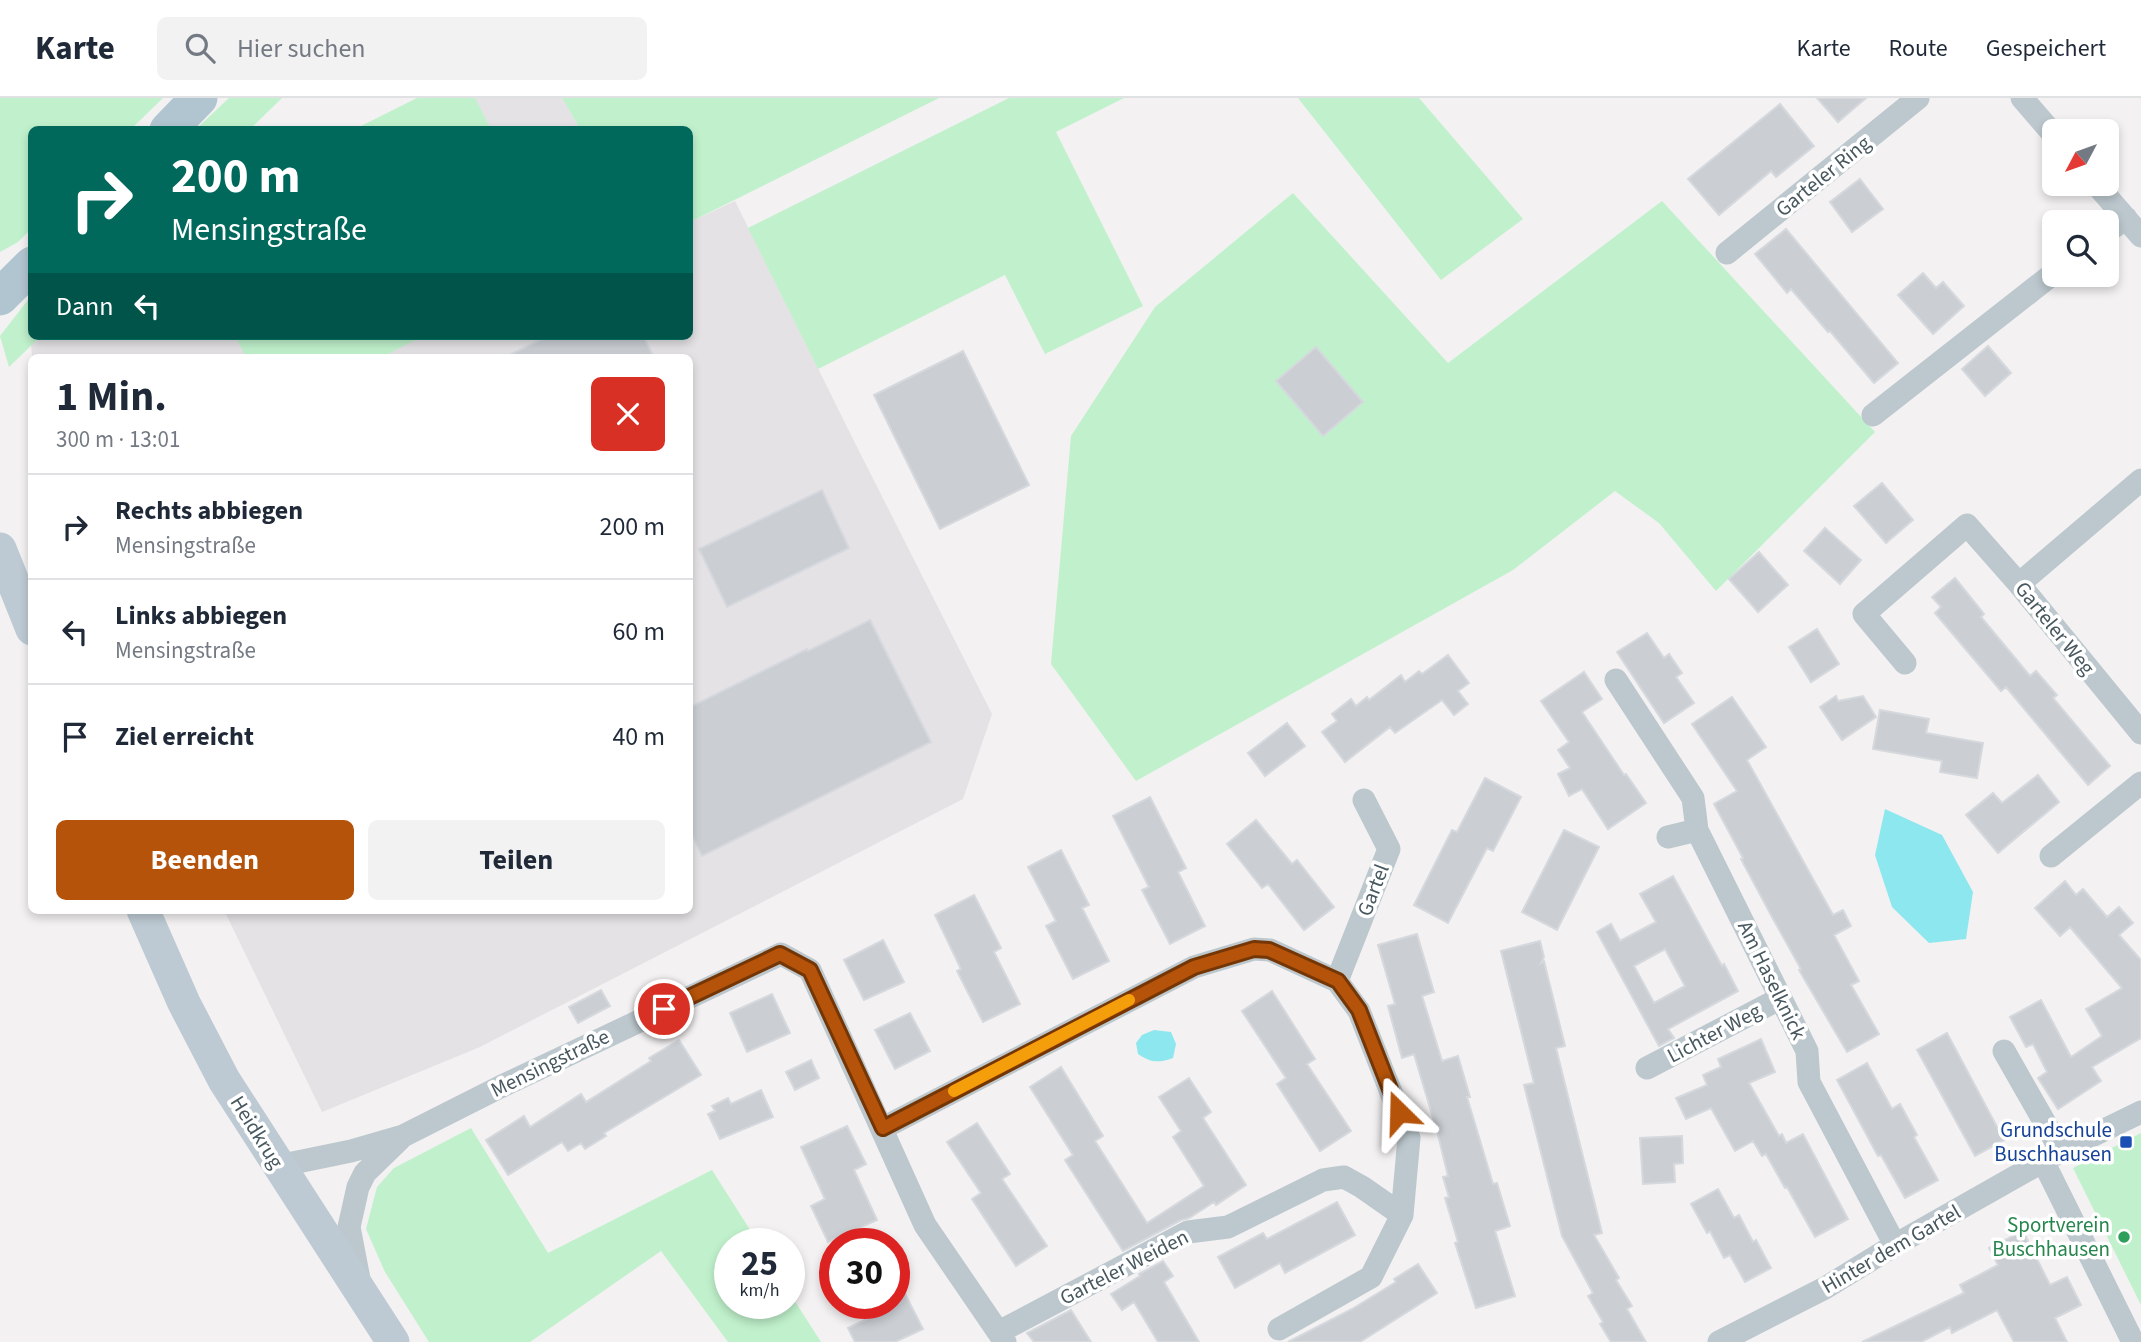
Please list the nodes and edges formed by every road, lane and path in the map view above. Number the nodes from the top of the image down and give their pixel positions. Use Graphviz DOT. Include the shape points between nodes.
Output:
graph roads {
  1 [pos="199,98"];
  2 [pos="1918,98"];
  3 [pos="2022,98"];
  4 [pos="2042,121"];
  5 [pos="171,126"];
  6 [pos="2107,196"];
  7 [pos="2126,218"];
  8 [pos="2119,223"];
  9 [pos="2141,236"];
  10 [pos="1727,253"];
  11 [pos="2042,282"];
  12 [pos="1873,415"];
  13 [pos="2141,480"];
  14 [pos="0,549"];
  15 [pos="2019,584"];
  16 [pos="28,619"];
  17 [pos="1905,663"];
  18 [pos="1616,680"];
  19 [pos="2141,733"];
  20 [pos="2141,783"];
  21 [pos="1364,800"];
  22 [pos="1698,830"];
  23 [pos="1668,837"];
  24 [pos="2051,856"];
  25 [pos="145,914"];
  26 [pos="1338,981"];
  27 [pos="1781,998"];
  28 [pos="2004,1051"];
  29 [pos="1647,1068"];
  30 [pos="2141,1112"];
  31 [pos="883,1128"];
  32 [pos="403,1136"];
  33 [pos="2052,1156"];
  34 [pos="278,1166"];
  35 [pos="1402,1215"];
  36 [pos="1895,1245"];
  37 [pos="361,1292"];
  38 [pos="1279,1329"];
  39 [pos="1002,1337"];
  40 [pos="393,1342"];
  41 [pos="1719,1342"];
  42 [pos="2133,1342"];
  1 -- 5 [label="main road"];
  2 -- 10 [label="street, Garteler Ring"];
  3 -- 4 [label="street"];
  6 -- 7 [label="street"];
  7 -- 8 [label="street"];
  7 -- 9 [label="street"];
  11 -- 12 [label="street"];
  13 -- 15 [label="street"];
  14 -- 16 [label="main road"];
  15 -- 17 [label="street, Garteler Weg" via="1967,525 1864,614"];
  15 -- 19 [label="street, Garteler Weg"];
  18 -- 22 [label="street, Am Haselknick" via="1693,798"];
  20 -- 24 [label="street"];
  21 -- 26 [label="street, Gartel" via="1389,849"];
  22 -- 23 [label="street"];
  22 -- 27 [label="street, Am Haselknick"];
  25 -- 34 [label="main road, Heidkrug" via="189,1014"];
  26 -- 31 [label="street" via="1269,950 1254,949 1194,967"];
  26 -- 35 [label="street" via="1359,1010 1409,1138"];
  27 -- 29 [label="street, Lichter Weg"];
  27 -- 36 [label="street, Am Haselknick" via="1808,1051 1809,1082"];
  28 -- 33 [label="street"];
  30 -- 33 [label="street, Hinter dem Gartel"];
  31 -- 32 [label="street, Mensingstraße" via="810,970 780,954"];
  31 -- 39 [label="street, Mensingstraße" via="925,1225"];
  32 -- 34 [label="street, Mensingstraße"];
  32 -- 37 [label="street, Mensingstraße" via="365,1173 358,1187 349,1227"];
  33 -- 36 [label="street, Hinter dem Gartel"];
  33 -- 42 [label="street"];
  34 -- 37 [label="main road, Heidkrug"];
  35 -- 38 [label="street" via="1371,1277"];
  35 -- 39 [label="street, Garteler Weiden" via="1343,1177 1323,1180 1228,1227 1188,1232"];
  36 -- 41 [label="street, Hinter dem Gartel" via="1825,1288"];
  37 -- 40 [label="main road, Heidkrug"];
}
